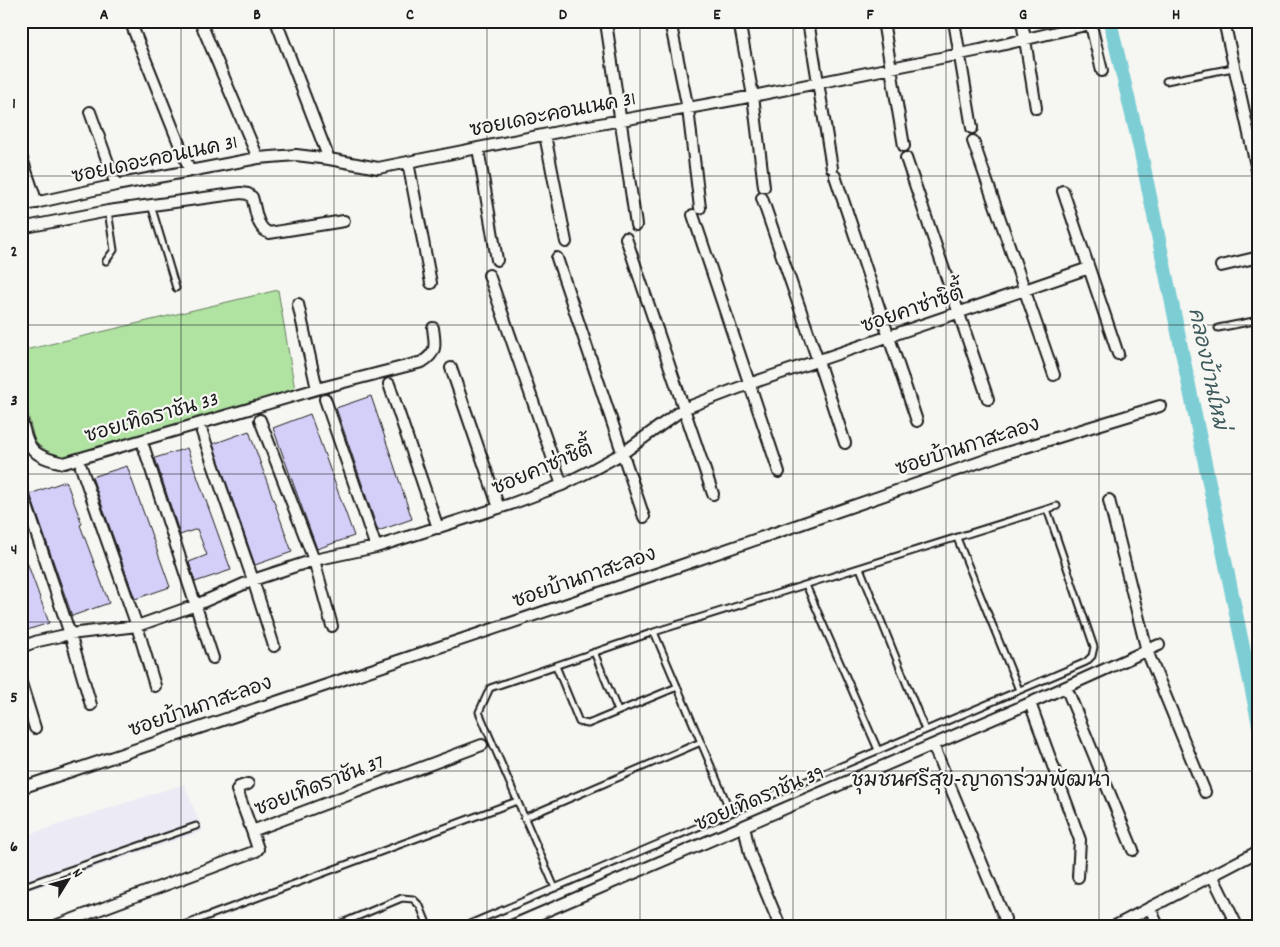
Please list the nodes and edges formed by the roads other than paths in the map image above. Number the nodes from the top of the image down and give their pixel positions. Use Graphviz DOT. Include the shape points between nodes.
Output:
graph roads {
  1 [pos="130,21"];
  2 [pos="200,21"];
  3 [pos="276,21"];
  4 [pos="670,21"];
  5 [pos="739,21"];
  6 [pos="808,21"];
  7 [pos="883,21"];
  8 [pos="954,21"];
  9 [pos="1022,21"];
  10 [pos="1224,21"];
  11 [pos="1090,22"];
  12 [pos="607,29"];
  13 [pos="1025,39"];
  14 [pos="959,53"];
  15 [pos="890,68"];
  16 [pos="1233,68"];
  17 [pos="1102,72"];
  18 [pos="1166,81"];
  19 [pos="817,82"];
  20 [pos="753,96"];
  21 [pos="1036,108"];
  22 [pos="688,109"];
  23 [pos="90,112"];
  24 [pos="621,120"];
  25 [pos="972,128"];
  26 [pos="545,135"];
  27 [pos="973,141"];
  28 [pos="904,146"];
  29 [pos="478,148"];
  30 [pos="21,156"];
  31 [pos="258,158"];
  32 [pos="906,158"];
  33 [pos="328,159"];
  34 [pos="408,162"];
  35 [pos="190,171"];
  36 [pos="1259,179"];
  37 [pos="116,185"];
  38 [pos="764,187"];
  39 [pos="1063,191"];
  40 [pos="762,198"];
  41 [pos="37,203"];
  42 [pos="151,204"];
  43 [pos="21,206"];
  44 [pos="108,211"];
  45 [pos="344,222"];
  46 [pos="636,225"];
  47 [pos="21,228"];
  48 [pos="626,238"];
  49 [pos="566,242"];
  50 [pos="1259,257"];
  51 [pos="556,258"];
  52 [pos="497,260"];
  53 [pos="106,261"];
  54 [pos="1222,266"];
  55 [pos="1089,268"];
  56 [pos="489,275"];
  57 [pos="431,284"];
  58 [pos="176,288"];
  59 [pos="1025,291"];
  60 [pos="298,304"];
  61 [pos="959,313"];
  62 [pos="1259,320"];
  63 [pos="433,328"];
  64 [pos="1218,328"];
  65 [pos="890,337"];
  66 [pos="1118,354"];
  67 [pos="818,361"];
  68 [pos="451,368"];
  69 [pos="1054,375"];
  70 [pos="389,384"];
  71 [pos="749,384"];
  72 [pos="317,389"];
  73 [pos="988,399"];
  74 [pos="325,400"];
  75 [pos="1160,406"];
  76 [pos="683,409"];
  77 [pos="21,418"];
  78 [pos="260,420"];
  79 [pos="917,421"];
  80 [pos="202,432"];
  81 [pos="844,443"];
  82 [pos="24,444"];
  83 [pos="144,448"];
  84 [pos="623,453"];
  85 [pos="82,467"];
  86 [pos="779,472"];
  87 [pos="562,485"];
  88 [pos="21,488"];
  89 [pos="713,494"];
  90 [pos="1109,500"];
  91 [pos="1057,506"];
  92 [pos="499,508"];
  93 [pos="1047,509"];
  94 [pos="644,517"];
  95 [pos="438,528"];
  96 [pos="957,538"];
  97 [pos="376,547"];
  98 [pos="314,560"];
  99 [pos="860,568"];
  100 [pos="253,580"];
  101 [pos="806,585"];
  102 [pos="196,605"];
  103 [pos="137,626"];
  104 [pos="332,626"];
  105 [pos="654,632"];
  106 [pos="70,634"];
  107 [pos="1159,645"];
  108 [pos="274,646"];
  109 [pos="21,647"];
  110 [pos="1147,651"];
  111 [pos="594,652"];
  112 [pos="213,658"];
  113 [pos="556,666"];
  114 [pos="21,683"];
  115 [pos="155,686"];
  116 [pos="678,687"];
  117 [pos="1066,687"];
  118 [pos="1019,690"];
  119 [pos="1030,703"];
  120 [pos="91,705"];
  121 [pos="618,711"];
  122 [pos="35,728"];
  123 [pos="925,730"];
  124 [pos="701,742"];
  125 [pos="482,745"];
  126 [pos="933,745"];
  127 [pos="878,750"];
  128 [pos="248,784"];
  129 [pos="21,788"];
  130 [pos="1205,792"];
  131 [pos="517,801"];
  132 [pos="731,813"];
  133 [pos="524,818"];
  134 [pos="196,826"];
  135 [pos="744,826"];
  136 [pos="252,831"];
  137 [pos="1133,850"];
  138 [pos="1259,851"];
  139 [pos="1212,875"];
  140 [pos="1078,877"];
  141 [pos="21,887"];
  142 [pos="555,888"];
  143 [pos="1150,908"];
  144 [pos="1005,919"];
  145 [pos="55,926"];
  146 [pos="181,926"];
  147 [pos="335,926"];
  148 [pos="428,926"];
  149 [pos="465,926"];
  150 [pos="511,926"];
  151 [pos="780,926"];
  152 [pos="1114,926"];
  153 [pos="1158,926"];
  154 [pos="1237,926"];
  1 -- 35 [label="street"];
  2 -- 31 [label="street"];
  3 -- 33 [label="street"];
  4 -- 22 [label="street"];
  5 -- 20 [label="street"];
  6 -- 19 [label="street"];
  7 -- 15 [label="street"];
  8 -- 14 [label="street"];
  9 -- 13 [label="street"];
  10 -- 16 [label="street"];
  11 -- 13 [label="street, ซอยเดอะคอนเนค 31"];
  11 -- 17 [label="street"];
  12 -- 24 [label="street"];
  13 -- 14 [label="street, ซอยเดอะคอนเนค 31"];
  13 -- 21 [label="street"];
  14 -- 15 [label="street, ซอยเดอะคอนเนค 31"];
  14 -- 25 [label="street"];
  15 -- 19 [label="street, ซอยเดอะคอนเนค 31"];
  15 -- 28 [label="street"];
  16 -- 18 [label="lane"];
  16 -- 36 [label="street"];
  19 -- 20 [label="street, ซอยเดอะคอนเนค 31"];
  19 -- 65 [label="street" via="833,172"];
  20 -- 22 [label="street, ซอยเดอะคอนเนค 31"];
  20 -- 38 [label="street"];
  22 -- 24 [label="street, ซอยเดอะคอนเนค 31"];
  22 -- 71 [label="street" via="697,211"];
  23 -- 37 [label="street"];
  24 -- 26 [label="street, ซอยเดอะคอนเนค 31"];
  24 -- 46 [label="street"];
  26 -- 29 [label="street, ซอยเดอะคอนเนค 31"];
  26 -- 49 [label="street"];
  27 -- 59 [label="street"];
  29 -- 34 [label="street, ซอยเดอะคอนเนค 31"];
  29 -- 52 [label="street"];
  30 -- 41 [label="street"];
  31 -- 33 [label="street, ซอยเดอะคอนเนค 31" via="296,155"];
  31 -- 35 [label="street, ซอยเดอะคอนเนค 31"];
  32 -- 61 [label="street"];
  33 -- 34 [label="street, ซอยเดอะคอนเนค 31" via="378,168"];
  34 -- 57 [label="street"];
  35 -- 37 [label="street, ซอยเดอะคอนเนค 31"];
  37 -- 41 [label="street, ซอยเดอะคอนเนค 31"];
  39 -- 55 [label="street"];
  40 -- 67 [label="street"];
  41 -- 43 [label="street, ซอยเดอะคอนเนค 31"];
  42 -- 44 [label="street"];
  42 -- 45 [label="street" via="240,193 252,197 259,224 265,232 279,233"];
  42 -- 58 [label="lane"];
  44 -- 47 [label="street"];
  44 -- 53 [label="lane" via="114,250"];
  48 -- 76 [label="street"];
  50 -- 54 [label="street"];
  51 -- 84 [label="street"];
  55 -- 59 [label="street, ซอยคาซ่าซิตี้"];
  55 -- 66 [label="street"];
  56 -- 87 [label="street"];
  59 -- 61 [label="street, ซอยคาซ่าซิตี้"];
  59 -- 69 [label="street"];
  60 -- 72 [label="street"];
  61 -- 65 [label="street, ซอยคาซ่าซิตี้"];
  61 -- 73 [label="street"];
  62 -- 64 [label="lane"];
  63 -- 72 [label="street, ซอยเทิดราชัน 33" via="434,352 422,362"];
  65 -- 67 [label="street, ซอยคาซ่าซิตี้"];
  65 -- 79 [label="street"];
  67 -- 71 [label="street, ซอยคาซ่าซิตี้"];
  67 -- 81 [label="street"];
  68 -- 92 [label="street"];
  70 -- 95 [label="street"];
  71 -- 76 [label="street, ซอยคาซ่าซิตี้"];
  71 -- 86 [label="street"];
  72 -- 82 [label="street, ซอยเทิดราชัน 33" via="64,463 46,459"];
  74 -- 97 [label="street"];
  75 -- 129 [label="street, ซอยบ้านกาสะลอง" via="1004,454"];
  76 -- 84 [label="street, ซอยคาซ่าซิตี้"];
  76 -- 89 [label="street"];
  77 -- 82 [label="street, ซอยเทิดราชัน 33"];
  78 -- 98 [label="street"];
  80 -- 100 [label="street"];
  83 -- 102 [label="street"];
  84 -- 87 [label="street, ซอยคาซ่าซิตี้"];
  84 -- 94 [label="street"];
  85 -- 103 [label="street"];
  87 -- 92 [label="street, ซอยคาซ่าซิตี้"];
  88 -- 106 [label="street"];
  90 -- 110 [label="street"];
  91 -- 93 [label="lane"];
  92 -- 95 [label="street, ซอยคาซ่าซิตี้"];
  93 -- 96 [label="lane"];
  93 -- 118 [label="lane" via="1094,647 1086,662"];
  95 -- 97 [label="street, ซอยคาซ่าซิตี้"];
  96 -- 99 [label="lane"];
  96 -- 118 [label="lane"];
  97 -- 98 [label="street, ซอยคาซ่าซิตี้"];
  98 -- 100 [label="street, ซอยคาซ่าซิตี้"];
  98 -- 104 [label="street"];
  99 -- 101 [label="lane"];
  99 -- 123 [label="lane"];
  100 -- 102 [label="street, ซอยคาซ่าซิตี้"];
  100 -- 108 [label="street"];
  101 -- 105 [label="lane"];
  101 -- 127 [label="lane"];
  102 -- 103 [label="street, ซอยคาซ่าซิตี้"];
  102 -- 112 [label="street"];
  103 -- 106 [label="street, ซอยคาซ่าซิตี้"];
  103 -- 115 [label="street"];
  105 -- 111 [label="lane"];
  105 -- 116 [label="lane"];
  106 -- 109 [label="street, ซอยคาซ่าซิตี้"];
  106 -- 120 [label="street"];
  107 -- 110 [label="street, ซอยเทิดราชัน 39"];
  110 -- 117 [label="street, ซอยเทิดราชัน 39"];
  110 -- 130 [label="street"];
  111 -- 113 [label="lane"];
  111 -- 121 [label="lane"];
  113 -- 121 [label="lane" via="579,722 588,724"];
  113 -- 131 [label="lane" via="490,688 479,712"];
  114 -- 122 [label="street"];
  116 -- 121 [label="lane"];
  116 -- 124 [label="lane"];
  117 -- 119 [label="street, ซอยเทิดราชัน 39"];
  117 -- 137 [label="street"];
  118 -- 123 [label="lane"];
  119 -- 126 [label="street, ซอยเทิดราชัน 39"];
  119 -- 140 [label="street" via="1080,840"];
  123 -- 127 [label="lane"];
  124 -- 132 [label="lane"];
  124 -- 133 [label="lane"];
  125 -- 136 [label="street, ซอยเทิดราชัน 37"];
  126 -- 135 [label="street, ซอยเทิดราชัน 39"];
  126 -- 144 [label="street"];
  127 -- 132 [label="lane"];
  128 -- 136 [label="street" via="237,790"];
  131 -- 133 [label="lane"];
  131 -- 146 [label="lane"];
  132 -- 142 [label="lane"];
  133 -- 142 [label="lane"];
  134 -- 141 [label="lane"];
  135 -- 150 [label="street, ซอยเทิดราชัน 39"];
  135 -- 151 [label="street" via="750,854"];
  136 -- 145 [label="street, ซอยเทิดราชัน 37" via="256,851"];
  138 -- 139 [label="street"];
  139 -- 143 [label="street"];
  139 -- 154 [label="street"];
  142 -- 149 [label="lane"];
  143 -- 152 [label="street"];
  143 -- 153 [label="street"];
  147 -- 148 [label="lane" via="402,898 414,899"];
}
